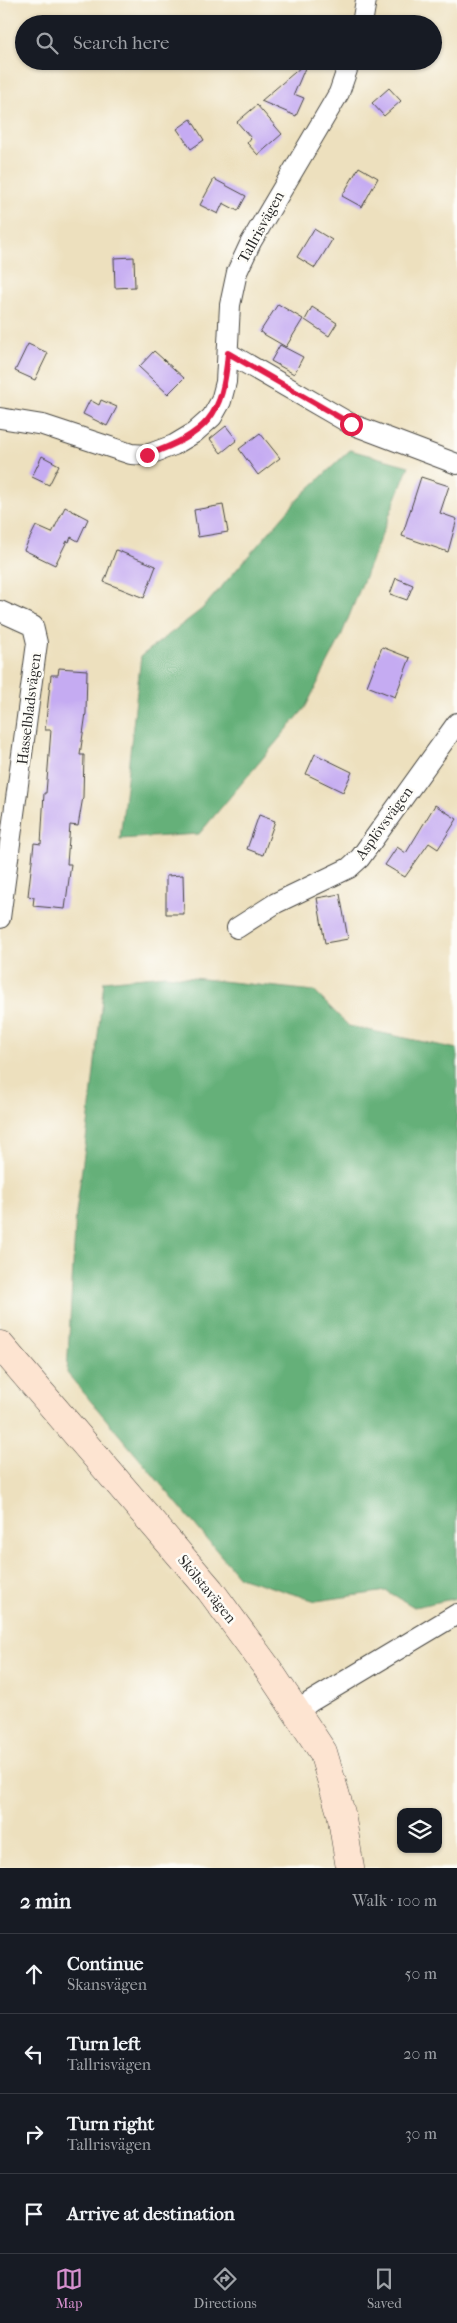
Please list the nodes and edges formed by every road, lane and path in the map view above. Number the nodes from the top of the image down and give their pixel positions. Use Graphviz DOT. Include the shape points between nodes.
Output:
graph roads {
  1 [pos="366,0"];
  2 [pos="364,15"];
  3 [pos="347,70"];
  4 [pos="228,353"];
  5 [pos="0,418"];
  6 [pos="457,464"];
  7 [pos="0,610"];
  8 [pos="457,722"];
  9 [pos="0,918"];
  10 [pos="237,928"];
  11 [pos="0,1345"];
  12 [pos="457,1614"];
  13 [pos="297,1712"];
  14 [pos="350,1868"];
  1 -- 2 [label="street"];
  3 -- 4 [label="street, Tallrisvägen" via="339,93 251,242 237,272 230,305"];
  4 -- 5 [label="street, Tallrisvägen" via="226,382 212,417 174,445 147,455 131,454 43,425"];
  4 -- 6 [label="street" via="351,424"];
  7 -- 9 [label="street, Hasselbladsvägen" via="34,626 37,643"];
  8 -- 10 [label="street, Asplövsvägen" via="360,858 349,868 276,903"];
  11 -- 13 [label="street, Skölstavägen" via="210,1590"];
  12 -- 13 [label="street"];
  13 -- 14 [label="street, Skölstavägen" via="323,1752 342,1814"];
}
